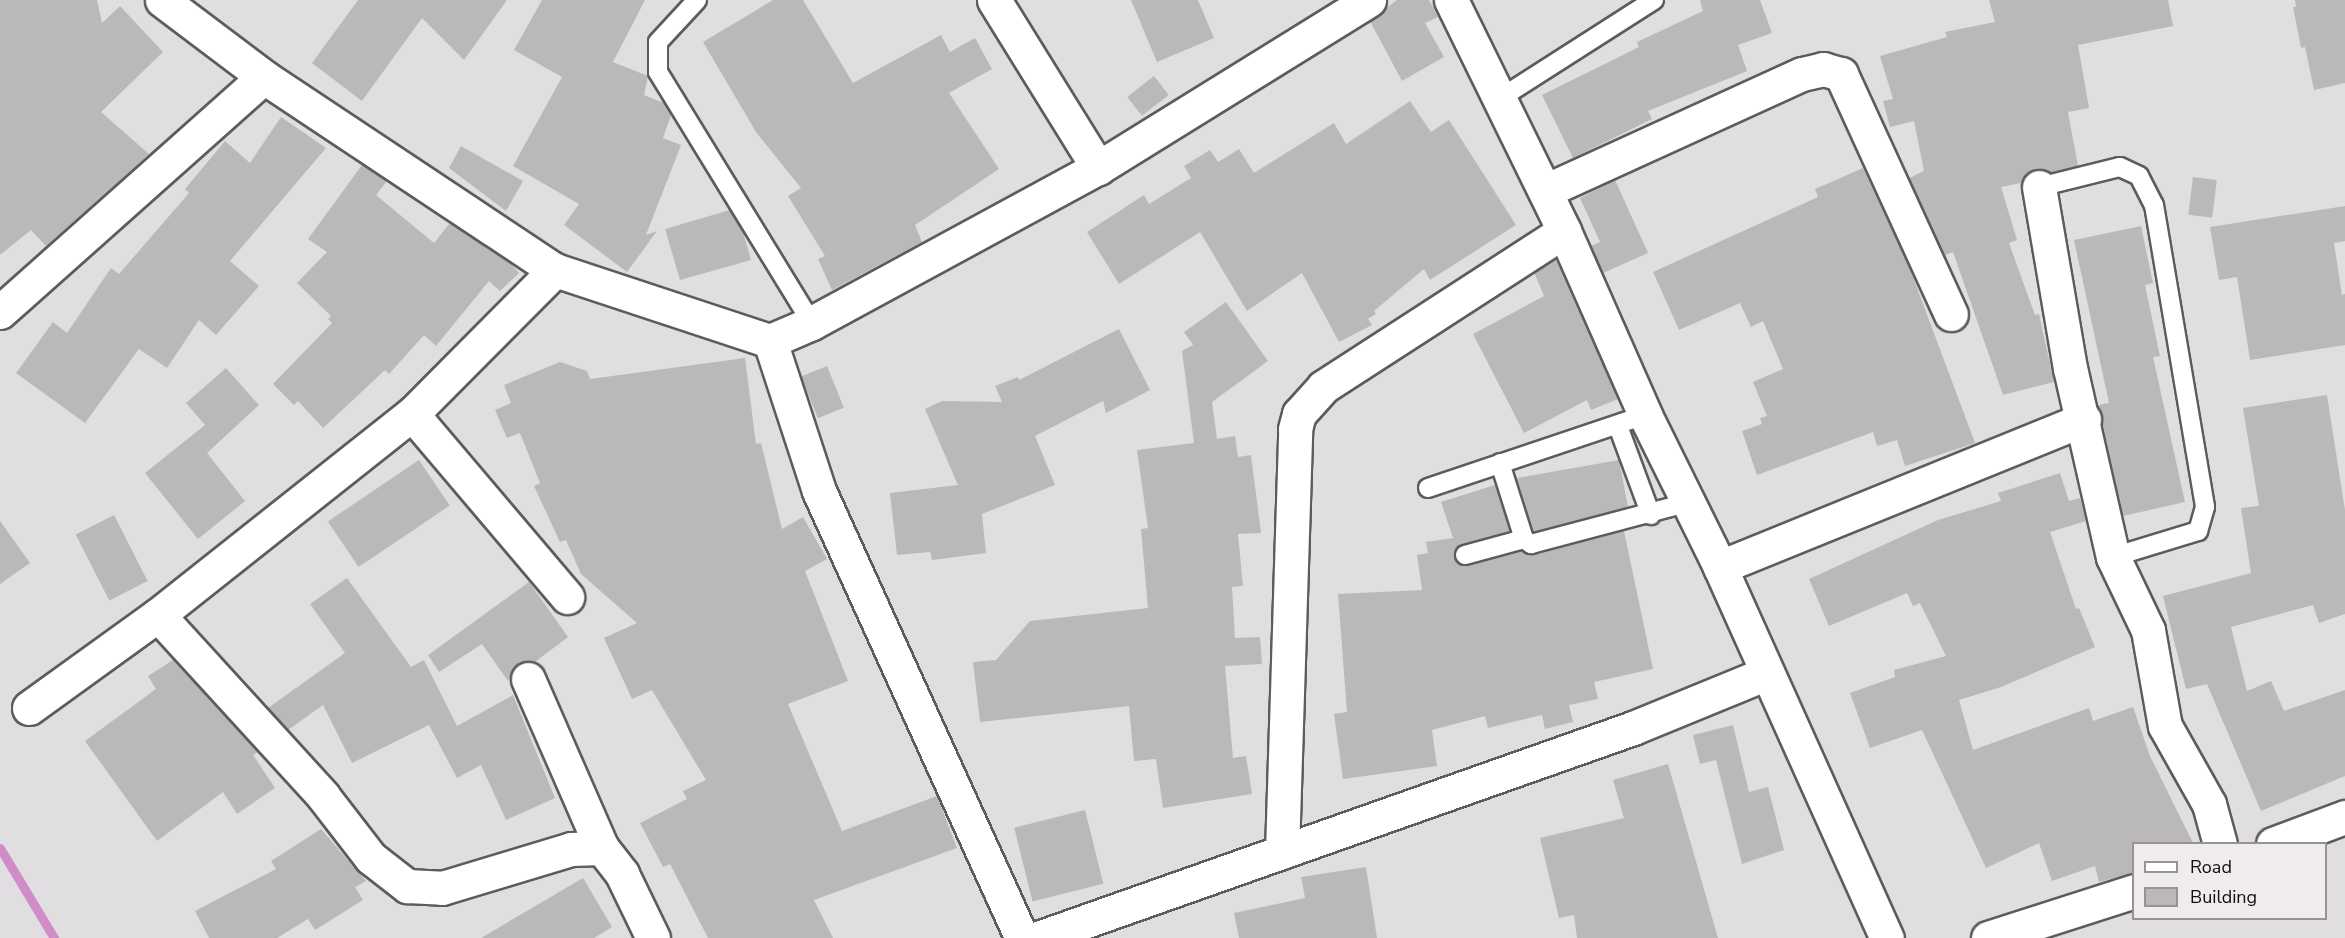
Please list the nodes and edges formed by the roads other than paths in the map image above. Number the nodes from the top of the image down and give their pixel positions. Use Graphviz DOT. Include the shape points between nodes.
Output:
graph roads {
  1 [pos="162,0"];
  2 [pos="697,0"];
  3 [pos="994,0"];
  4 [pos="1369,0"];
  5 [pos="1451,0"];
  6 [pos="1654,0"];
  7 [pos="264,77"];
  8 [pos="1499,99"];
  9 [pos="1098,168"];
  10 [pos="2039,187"];
  11 [pos="1545,191"];
  12 [pos="1564,231"];
  13 [pos="555,270"];
  14 [pos="0,312"];
  15 [pos="1951,314"];
  16 [pos="812,323"];
  17 [pos="770,342"];
  18 [pos="412,414"];
  19 [pos="2084,418"];
  20 [pos="1632,420"];
  21 [pos="1500,463"];
  22 [pos="1428,488"];
  23 [pos="1690,502"];
  24 [pos="1651,515"];
  25 [pos="1524,539"];
  26 [pos="1465,555"];
  27 [pos="2113,557"];
  28 [pos="1720,567"];
  29 [pos="567,597"];
  30 [pos="158,615"];
  31 [pos="1767,672"];
  32 [pos="528,679"];
  33 [pos="29,708"];
  34 [pos="2345,817"];
  35 [pos="2220,842"];
  36 [pos="2276,842"];
  37 [pos="602,848"];
  38 [pos="1282,852"];
  39 [pos="2132,891"];
  40 [pos="653,938"];
  41 [pos="1022,938"];
  42 [pos="1038,938"];
  43 [pos="1887,938"];
  44 [pos="1988,938"];
  1 -- 7 [label="street"];
  2 -- 16 [label="lane" via="658,42 658,72"];
  3 -- 9 [label="street"];
  4 -- 9 [label="street"];
  5 -- 8 [label="street"];
  6 -- 8 [label="lane"];
  7 -- 13 [label="street"];
  7 -- 14 [label="street"];
  8 -- 11 [label="street"];
  9 -- 16 [label="street"];
  10 -- 19 [label="street" via="2070,368"];
  10 -- 27 [label="lane" via="2120,167 2139,176 2154,205 2205,507 2198,531"];
  11 -- 12 [label="street"];
  11 -- 15 [label="street" via="1802,74 1823,69 1841,74"];
  12 -- 20 [label="street"];
  12 -- 38 [label="street" via="1323,387 1299,414 1295,429"];
  13 -- 17 [label="street"];
  13 -- 18 [label="street"];
  16 -- 17 [label="street"];
  17 -- 41 [label="street" via="819,491"];
  18 -- 29 [label="street"];
  18 -- 30 [label="street"];
  19 -- 27 [label="street"];
  19 -- 28 [label="street"];
  20 -- 21 [label="lane"];
  20 -- 23 [label="street"];
  20 -- 24 [label="lane"];
  21 -- 22 [label="lane"];
  21 -- 25 [label="lane"];
  23 -- 24 [label="lane"];
  23 -- 28 [label="street"];
  24 -- 25 [label="lane" via="1531,544"];
  25 -- 26 [label="lane"];
  27 -- 35 [label="street" via="2148,630 2165,726 2209,804"];
  28 -- 31 [label="street"];
  30 -- 33 [label="street"];
  30 -- 37 [label="street" via="323,796 371,858 407,886 442,888 571,849"];
  31 -- 38 [label="street" via="1633,728"];
  31 -- 43 [label="street"];
  32 -- 37 [label="street"];
  34 -- 36 [label="street"];
  37 -- 40 [label="street" via="622,874"];
  38 -- 42 [label="street"];
  39 -- 44 [label="street"];
}
